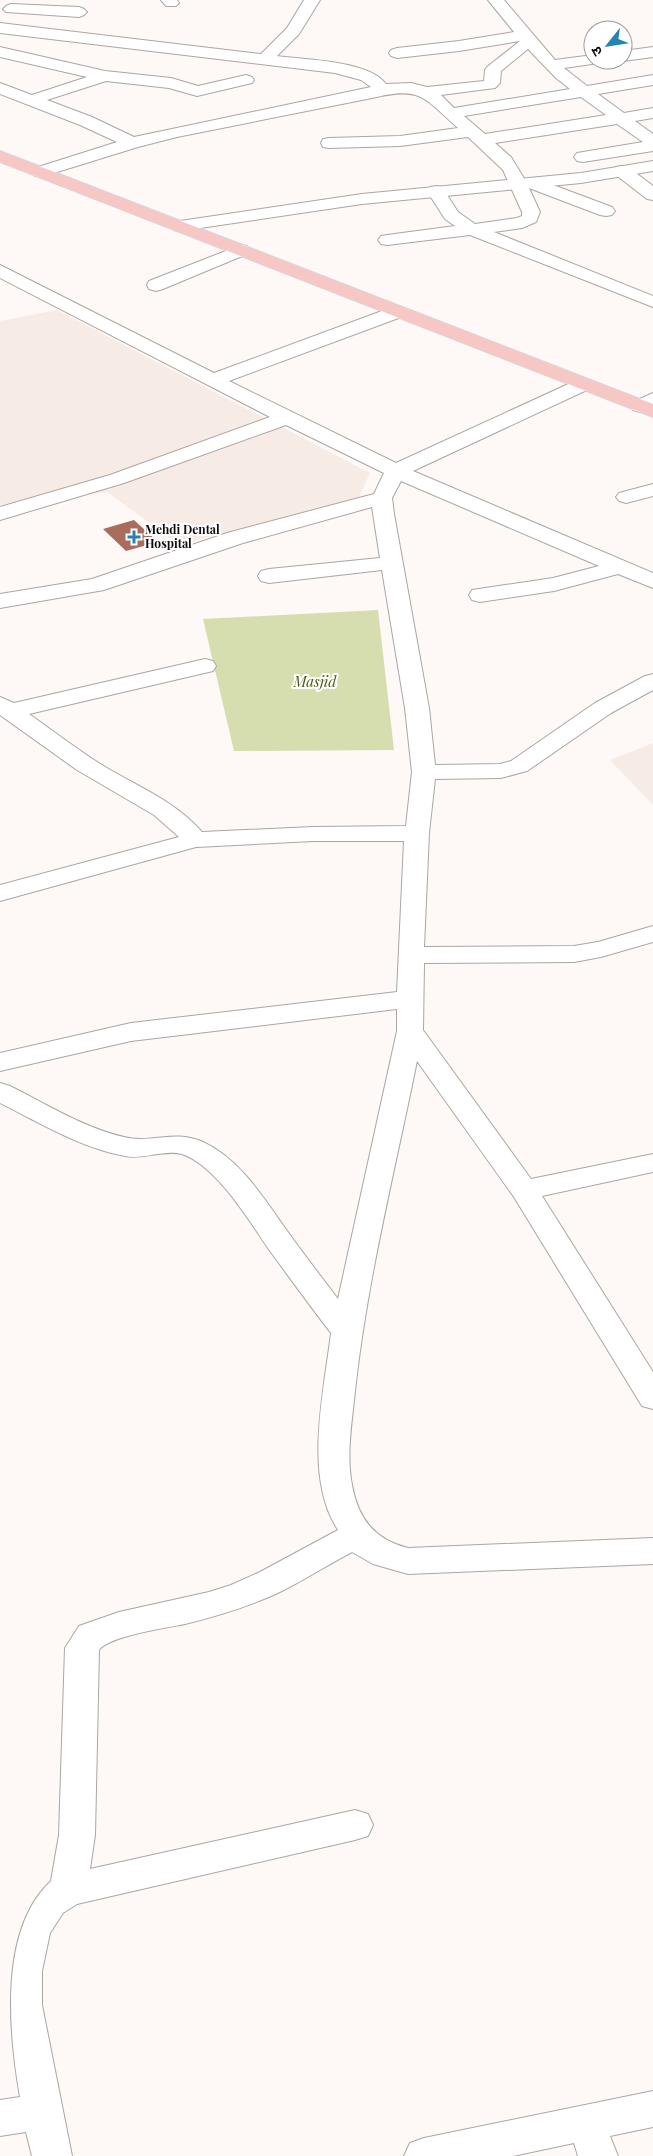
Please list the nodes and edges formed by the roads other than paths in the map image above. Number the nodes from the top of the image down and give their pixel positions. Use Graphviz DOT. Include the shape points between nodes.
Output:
graph roads {
  1 [pos="312,0"];
  2 [pos="496,0"];
  3 [pos="10,8"];
  4 [pos="79,12"];
  5 [pos="0,28"];
  6 [pos="527,38"];
  7 [pos="0,52"];
  8 [pos="653,52"];
  9 [pos="397,53"];
  10 [pos="633,55"];
  11 [pos="265,59"];
  12 [pos="583,61"];
  13 [pos="552,66"];
  14 [pos="105,76"];
  15 [pos="246,80"];
  16 [pos="653,80"];
  17 [pos="0,88"];
  18 [pos="381,89"];
  19 [pos="584,91"];
  20 [pos="427,92"];
  21 [pos="32,100"];
  22 [pos="452,113"];
  23 [pos="653,113"];
  24 [pos="621,118"];
  25 [pos="477,135"];
  26 [pos="653,142"];
  27 [pos="132,143"];
  28 [pos="329,143"];
  29 [pos="653,146"];
  30 [pos="0,156"];
  31 [pos="583,157"];
  32 [pos="653,166"];
  33 [pos="41,172"];
  34 [pos="622,172"];
  35 [pos="525,184"];
  36 [pos="436,192"];
  37 [pos="653,195"];
  38 [pos="606,211"];
  39 [pos="180,226"];
  40 [pos="470,230"];
  41 [pos="387,240"];
  42 [pos="241,250"];
  43 [pos="0,271"];
  44 [pos="156,285"];
  45 [pos="652,302"];
  46 [pos="398,312"];
  47 [pos="213,380"];
  48 [pos="582,385"];
  49 [pos="649,405"];
  50 [pos="287,418"];
  51 [pos="396,471"];
  52 [pos="653,490"];
  53 [pos="626,497"];
  54 [pos="382,498"];
  55 [pos="0,514"];
  56 [pos="391,563"];
  57 [pos="620,567"];
  58 [pos="269,576"];
  59 [pos="653,581"];
  60 [pos="480,595"];
  61 [pos="0,601"];
  62 [pos="205,666"];
  63 [pos="653,681"];
  64 [pos="5,707"];
  65 [pos="424,772"];
  66 [pos="417,833"];
  67 [pos="195,840"];
  68 [pos="0,893"];
  69 [pos="653,934"];
  70 [pos="411,955"];
  71 [pos="411,999"];
  72 [pos="410,1031"];
  73 [pos="0,1062"];
  74 [pos="0,1092"];
  75 [pos="653,1162"];
  76 [pos="524,1190"];
  77 [pos="346,1332"];
  78 [pos="653,1398"];
  79 [pos="358,1534"];
  80 [pos="653,1551"];
  81 [pos="355,1825"];
  82 [pos="68,1890"];
  83 [pos="12,2005"];
  84 [pos="653,2109"];
  85 [pos="42,2112"];
  86 [pos="0,2118"];
  87 [pos="592,2139"];
  88 [pos="52,2156"];
  89 [pos="424,2156"];
  1 -- 11 [label="street" via="293,31"];
  2 -- 6 [label="street"];
  3 -- 4 [label="street"];
  5 -- 11 [label="street"];
  6 -- 9 [label="street"];
  6 -- 13 [label="street"];
  6 -- 20 [label="street" via="493,70 489,85"];
  7 -- 14 [label="street"];
  8 -- 10 [label="street"];
  11 -- 18 [label="street" via="359,73 373,79"];
  12 -- 13 [label="street"];
  13 -- 19 [label="street"];
  14 -- 15 [label="street" via="171,83 197,91"];
  14 -- 21 [label="street"];
  16 -- 19 [label="street"];
  17 -- 21 [label="street"];
  18 -- 20 [label="street" via="411,88"];
  18 -- 27 [label="street"];
  19 -- 22 [label="street"];
  19 -- 24 [label="street"];
  20 -- 22 [label="street"];
  21 -- 27 [label="street"];
  22 -- 25 [label="street"];
  23 -- 24 [label="street"];
  24 -- 25 [label="street"];
  24 -- 26 [label="street"];
  25 -- 28 [label="street"];
  25 -- 35 [label="street"];
  27 -- 33 [label="street"];
  29 -- 31 [label="street"];
  30 -- 33 [label="main road"];
  32 -- 34 [label="street"];
  33 -- 39 [label="main road"];
  34 -- 35 [label="street"];
  34 -- 37 [label="street"];
  35 -- 36 [label="street"];
  35 -- 38 [label="street"];
  35 -- 40 [label="street" via="530,218 522,223"];
  36 -- 39 [label="street" via="290,208"];
  36 -- 40 [label="street" via="451,215"];
  39 -- 42 [label="main road"];
  40 -- 41 [label="street"];
  40 -- 45 [label="street"];
  42 -- 44 [label="street"];
  42 -- 46 [label="main road"];
  43 -- 47 [label="street"];
  46 -- 47 [label="street"];
  46 -- 48 [label="main road"];
  47 -- 50 [label="street"];
  48 -- 49 [label="main road"];
  48 -- 51 [label="street"];
  50 -- 51 [label="street"];
  50 -- 55 [label="street" via="118,479"];
  51 -- 54 [label="street"];
  51 -- 57 [label="street"];
  52 -- 53 [label="street"];
  54 -- 56 [label="street"];
  54 -- 61 [label="street" via="235,538 96,584"];
  56 -- 58 [label="street"];
  56 -- 65 [label="street" via="417,708"];
  57 -- 59 [label="street"];
  57 -- 60 [label="street" via="554,584"];
  62 -- 64 [label="street"];
  63 -- 65 [label="street" via="603,708 518,766 501,771"];
  64 -- 67 [label="street" via="98,773 168,812 185,826"];
  65 -- 66 [label="street"];
  66 -- 67 [label="street"];
  66 -- 70 [label="street"];
  67 -- 68 [label="street"];
  69 -- 70 [label="street" via="574,954"];
  70 -- 71 [label="street"];
  71 -- 72 [label="street"];
  71 -- 73 [label="street" via="131,1032"];
  72 -- 76 [label="street"];
  72 -- 77 [label="street"];
  74 -- 77 [label="street" via="126,1147 171,1144 191,1147 204,1154 218,1164 248,1198"];
  75 -- 76 [label="street"];
  76 -- 78 [label="street"];
  77 -- 79 [label="street" via="334,1443 336,1485 346,1516"];
  79 -- 80 [label="street" via="364,1543 386,1555 408,1561"];
  79 -- 82 [label="street" via="243,1594 119,1625 92,1635 82,1648 77,1835"];
  81 -- 82 [label="street"];
  82 -- 83 [label="street" via="50,1902 32,1928"];
  83 -- 85 [label="street"];
  84 -- 87 [label="street"];
  85 -- 86 [label="street"];
  85 -- 88 [label="street"];
  87 -- 89 [label="street"];
}
